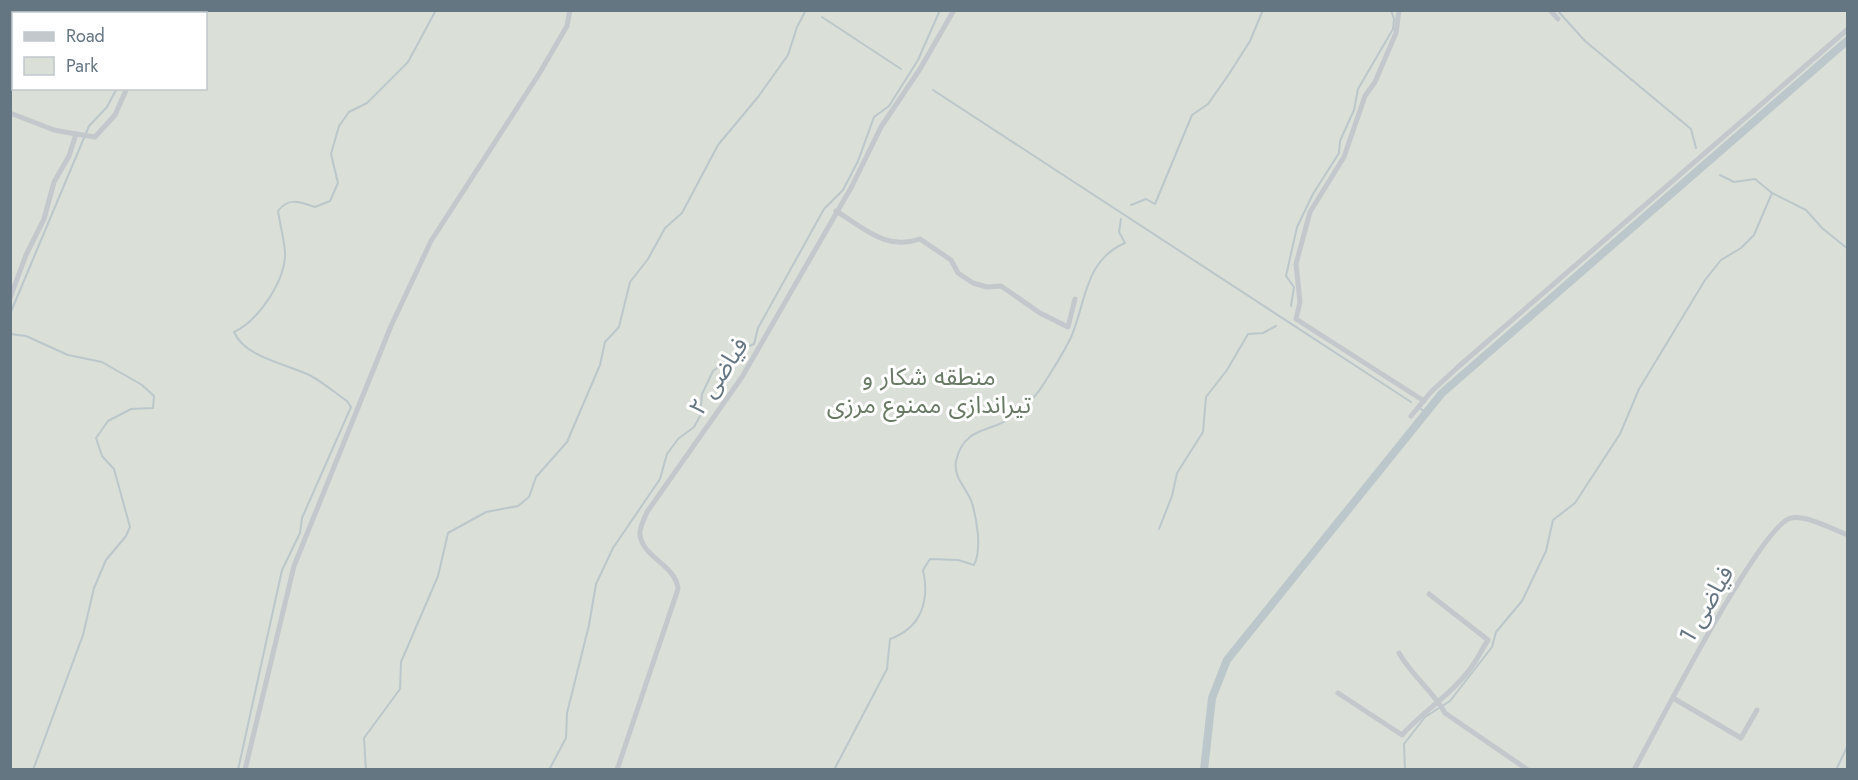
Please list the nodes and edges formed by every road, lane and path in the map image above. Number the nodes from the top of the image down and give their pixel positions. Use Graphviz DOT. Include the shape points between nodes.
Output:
graph roads {
  1 [pos="570,10"];
  2 [pos="954,10"];
  3 [pos="1400,10"];
  4 [pos="1550,10"];
  5 [pos="1558,19"];
  6 [pos="1848,29"];
  7 [pos="126,90"];
  8 [pos="10,113"];
  9 [pos="78,134"];
  10 [pos="836,211"];
  11 [pos="10,298"];
  12 [pos="1075,299"];
  13 [pos="1424,401"];
  14 [pos="1411,416"];
  15 [pos="1848,535"];
  16 [pos="1429,594"];
  17 [pos="1399,653"];
  18 [pos="1338,693"];
  19 [pos="1673,698"];
  20 [pos="1439,702"];
  21 [pos="1757,710"];
  22 [pos="245,770"];
  23 [pos="618,770"];
  24 [pos="1528,770"];
  25 [pos="1634,770"];
  1 -- 22 [label="street" via="567,26 539,74 431,241 391,326 294,566"];
  2 -- 10 [label="street, فیاضی ۲" via="881,127"];
  3 -- 13 [label="street" via="1396,33 1365,96 1342,163 1310,212 1296,264 1300,302 1296,319"];
  4 -- 5 [label="street"];
  6 -- 13 [label="street" via="1458,367"];
  7 -- 9 [label="street" via="115,115 95,137"];
  8 -- 9 [label="street" via="54,130"];
  9 -- 11 [label="street" via="54,182 44,219"];
  10 -- 12 [label="street" via="890,243 920,239 951,260 958,273 973,283 1001,286 1068,327"];
  10 -- 23 [label="street, فیاضی ۲" via="742,377 646,512 639,534 645,547 674,577 678,589"];
  13 -- 14 [label="street"];
  15 -- 19 [label="street, فیاضی 1" via="1801,518 1778,524 1733,592"];
  16 -- 20 [label="street" via="1488,640 1470,669"];
  17 -- 20 [label="street" via="1410,672"];
  18 -- 20 [label="street" via="1402,735 1419,715"];
  19 -- 21 [label="street" via="1741,738"];
  19 -- 25 [label="street, فیاضی 1"];
  20 -- 24 [label="street" via="1443,710"];
}
